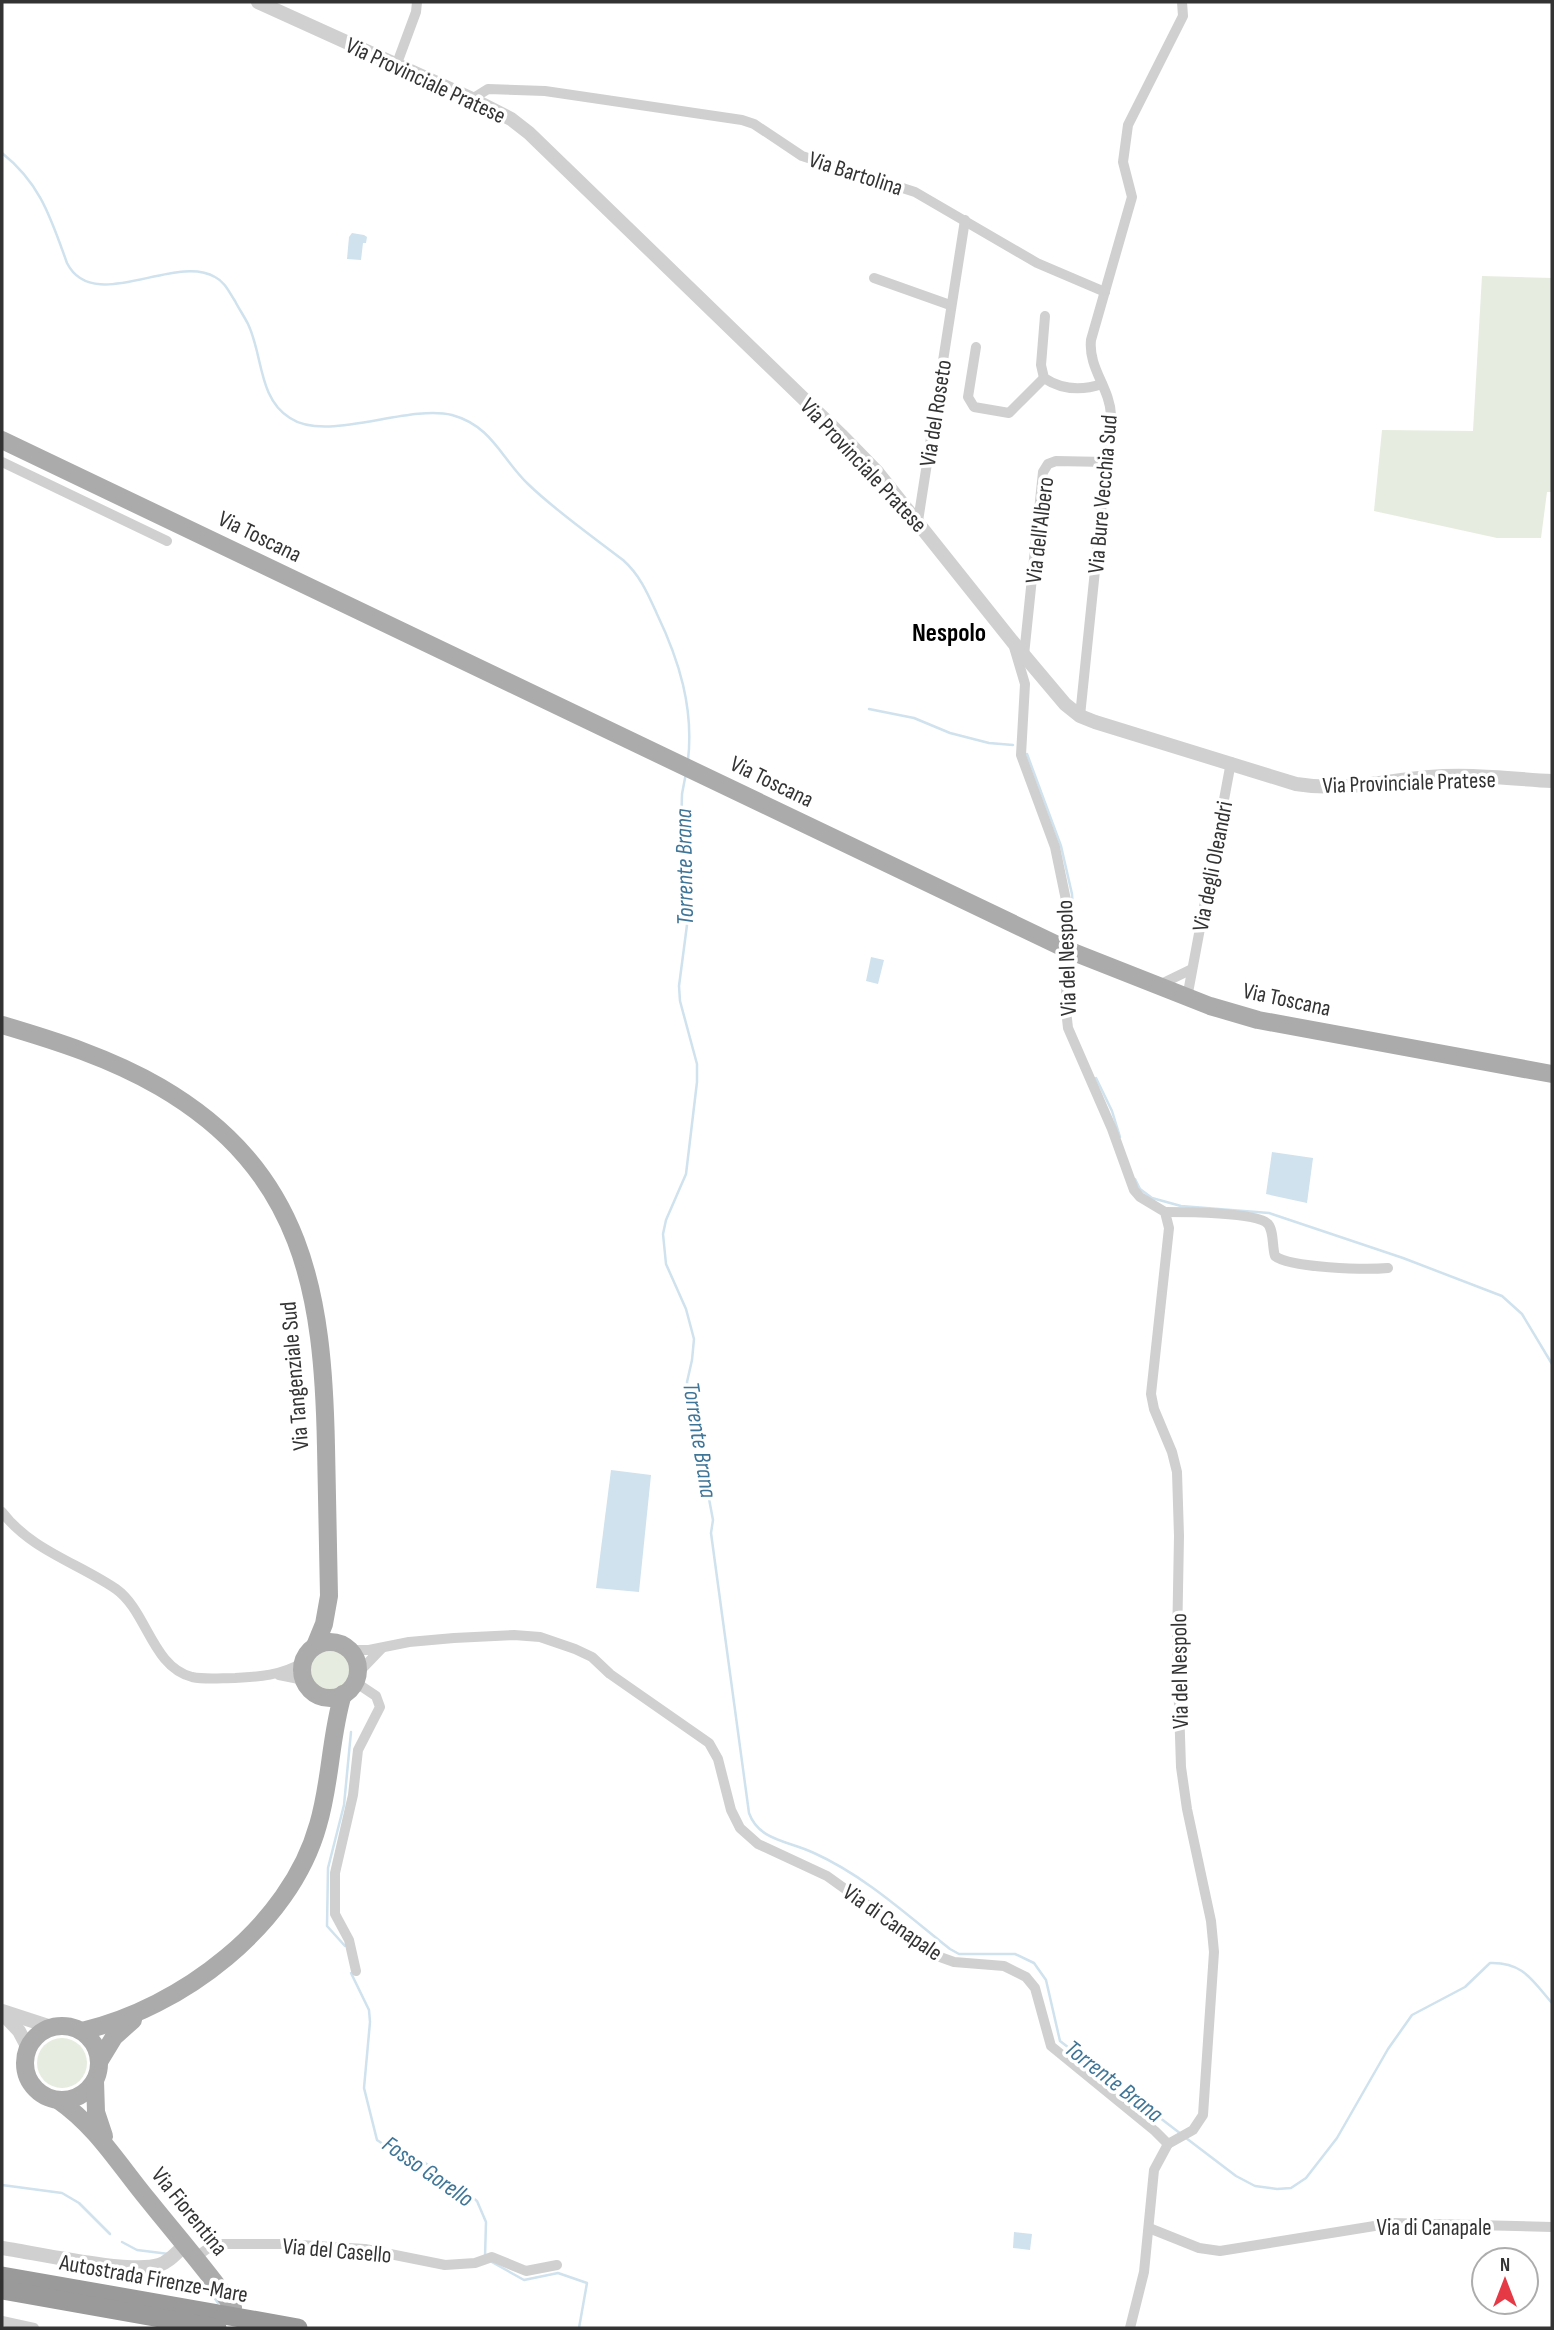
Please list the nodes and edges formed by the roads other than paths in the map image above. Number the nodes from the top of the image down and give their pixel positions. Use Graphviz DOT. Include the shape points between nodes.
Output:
graph roads {
  1 [pos="258,2"];
  2 [pos="417,2"];
  3 [pos="1182,2"];
  4 [pos="396,66"];
  5 [pos="472,99"];
  6 [pos="965,219"];
  7 [pos="874,278"];
  8 [pos="1105,292"];
  9 [pos="950,305"];
  10 [pos="1045,316"];
  11 [pos="976,347"];
  12 [pos="1044,378"];
  13 [pos="1102,384"];
  14 [pos="2,440"];
  15 [pos="2,462"];
  16 [pos="1105,462"];
  17 [pos="918,521"];
  18 [pos="167,541"];
  19 [pos="1012,641"];
  20 [pos="1024,655"];
  21 [pos="1080,716"];
  22 [pos="1231,762"];
  23 [pos="1552,781"];
  24 [pos="1068,950"];
  25 [pos="1192,969"];
  26 [pos="1156,986"];
  27 [pos="1186,998"];
  28 [pos="2,1025"];
  29 [pos="1552,1074"];
  30 [pos="1165,1212"];
  31 [pos="1388,1268"];
  32 [pos="2,1512"];
  33 [pos="329,1596"];
  34 [pos="316,1646"];
  35 [pos="347,1648"];
  36 [pos="382,1648"];
  37 [pos="303,1672"];
  38 [pos="352,1683"];
  39 [pos="318,1695"];
  40 [pos="330,1748"];
  41 [pos="356,1972"];
  42 [pos="146,2009"];
  43 [pos="2,2012"];
  44 [pos="51,2027"];
  45 [pos="82,2031"];
  46 [pos="28,2048"];
  47 [pos="100,2060"];
  48 [pos="95,2081"];
  49 [pos="58,2100"];
  50 [pos="1172,2142"];
  51 [pos="108,2146"];
  52 [pos="1552,2227"];
  53 [pos="1149,2228"];
  54 [pos="2,2248"];
  55 [pos="190,2251"];
  56 [pos="557,2265"];
  57 [pos="2,2276"];
  58 [pos="2,2290"];
  59 [pos="233,2308"];
  60 [pos="2,2321"];
  61 [pos="34,2328"];
  62 [pos="217,2328"];
  63 [pos="298,2328"];
  64 [pos="1130,2328"];
  1 -- 4 [label="street, Via Provinciale Pratese"];
  2 -- 4 [label="street"];
  3 -- 8 [label="street, Via Bure Vecchia Sud" via="1183,16 1128,125 1123,162 1132,197"];
  4 -- 5 [label="street, Via Provinciale Pratese"];
  5 -- 6 [label="street, Via Bartolina" via="488,89 545,91 742,120 802,156 915,192"];
  5 -- 17 [label="street, Via Provinciale Pratese" via="529,133 841,435"];
  6 -- 8 [label="street, Via Bartolina" via="1050,270"];
  6 -- 9 [label="street, Via del Roseto"];
  7 -- 9 [label="street"];
  8 -- 13 [label="street, Via Bure Vecchia Sud" via="1090,346"];
  9 -- 17 [label="street, Via del Roseto"];
  10 -- 12 [label="street"];
  11 -- 12 [label="street" via="969,390 974,407 1009,413"];
  12 -- 13 [label="street" via="1075,389"];
  13 -- 16 [label="street, Via Bure Vecchia Sud" via="1111,410"];
  14 -- 24 [label="main road, Via Toscana"];
  15 -- 18 [label="street"];
  16 -- 20 [label="street, Via dell'Albero" via="1056,461 1043,472"];
  16 -- 21 [label="street, Via Bure Vecchia Sud"];
  17 -- 19 [label="street, Via Provinciale Pratese"];
  19 -- 20 [label="street, Via Provinciale Pratese"];
  19 -- 24 [label="street, Via del Nespolo" via="1025,684 1021,755 1060,866"];
  20 -- 21 [label="street, Via Provinciale Pratese"];
  21 -- 22 [label="street, Via Provinciale Pratese"];
  22 -- 23 [label="street, Via Provinciale Pratese" via="1328,788 1431,776"];
  22 -- 25 [label="street, Via degli Oleandri"];
  24 -- 26 [label="main road, Via Toscana"];
  24 -- 30 [label="street, Via del Nespolo" via="1070,1037 1134,1190"];
  25 -- 26 [label="street"];
  25 -- 27 [label="street, Via degli Oleandri"];
  26 -- 27 [label="main road, Via Toscana"];
  27 -- 29 [label="main road, Via Toscana" via="1282,1025"];
  28 -- 33 [label="main road, Via Tangenziale Sud" via="95,1056 179,1098 246,1155 280,1205 303,1255 319,1337 325,1395"];
  30 -- 31 [label="street" via="1239,1215 1264,1221 1275,1256 1286,1262"];
  30 -- 50 [label="street, Via del Nespolo" via="1168,1249 1151,1394 1177,1472 1181,1767 1214,1952 1204,2109 1194,2130"];
  32 -- 37 [label="street" via="33,1542 126,1597 161,1651 183,1673 205,1678"];
  33 -- 34 [label="main road, Via Tangenziale Sud"];
  33 -- 35 [label="main road, Via Tangenziale Sud" via="336,1627"];
  34 -- 35 [label="main road" via="330,1642"];
  34 -- 37 [label="main road, Via Tangenziale Sud" via="308,1652"];
  35 -- 36 [label="street, Via di Canapale"];
  35 -- 38 [label="main road, Via Tangenziale Sud" via="356,1661"];
  36 -- 38 [label="street"];
  36 -- 50 [label="street, Via di Canapale" via="409,1642 524,1635 592,1657 709,1744 740,1829 758,1844 827,1876 940,1957 1004,1966 1026,1977 1035,1988 1051,2046"];
  37 -- 39 [label="main road"];
  38 -- 39 [label="main road" via="331,1698"];
  38 -- 40 [label="main road"];
  38 -- 41 [label="street" via="376,1696 380,1707 358,1750 335,1873 335,1914 349,1940"];
  39 -- 40 [label="main road"];
  40 -- 42 [label="main road" via="315,1837 301,1871 278,1907 222,1960"];
  42 -- 45 [label="main road"];
  42 -- 47 [label="main road" via="114,2037"];
  43 -- 44 [label="street"];
  43 -- 46 [label="street"];
  44 -- 45 [label="main road" via="64,2025"];
  44 -- 46 [label="main road" via="37,2035"];
  45 -- 47 [label="main road" via="96,2046"];
  46 -- 49 [label="main road" via="25,2066 29,2079 41,2093"];
  47 -- 48 [label="main road"];
  48 -- 49 [label="main road" via="77,2097"];
  48 -- 51 [label="main road, Via Fiorentina" via="96,2112"];
  49 -- 51 [label="main road, Via Fiorentina"];
  50 -- 53 [label="street" via="1154,2169"];
  51 -- 55 [label="main road, Via Fiorentina"];
  52 -- 53 [label="street, Via di Canapale" via="1394,2223 1220,2251 1199,2248"];
  53 -- 64 [label="street"];
  54 -- 55 [label="street, Via del Casello" via="150,2267"];
  55 -- 56 [label="street, Via del Casello" via="220,2244 284,2244 365,2249 445,2265 496,2258 522,2270"];
  55 -- 59 [label="main road, Via Fiorentina"];
  57 -- 63 [label="highway, Autostrada Firenze-Mare"];
  58 -- 62 [label="highway, Autostrada Firenze-Mare"];
  60 -- 61 [label="street"];
}
